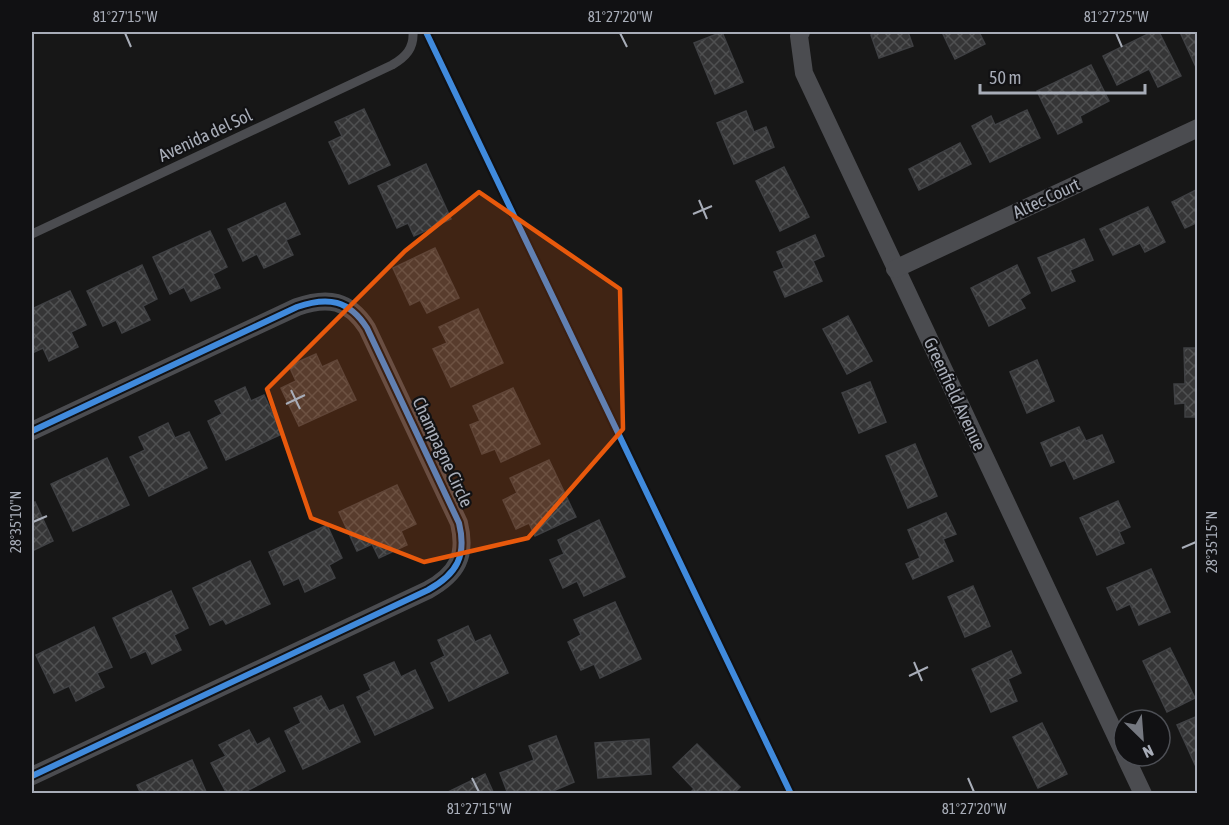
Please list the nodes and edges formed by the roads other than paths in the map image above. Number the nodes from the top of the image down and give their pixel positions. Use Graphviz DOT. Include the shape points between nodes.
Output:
graph roads {
  1 [pos="413,32"];
  2 [pos="801,32"];
  3 [pos="1197,128"];
  4 [pos="32,234"];
  5 [pos="895,269"];
  6 [pos="32,431"];
  7 [pos="1112,728"];
  8 [pos="1131,768"];
  9 [pos="32,776"];
  10 [pos="1143,794"];
  1 -- 4 [label="lane, Avenida del Sol" via="409,50 392,65"];
  2 -- 5 [label="street, Greenfield Avenue" via="804,73"];
  3 -- 5 [label="street, Altec Court"];
  5 -- 7 [label="street, Greenfield Avenue"];
  6 -- 9 [label="street, Champagne Circle" via="297,307 320,301 341,303 352,309 367,328 459,523 462,548 451,574 428,590"];
  8 -- 10 [label="street, Greenfield Avenue"];
}
